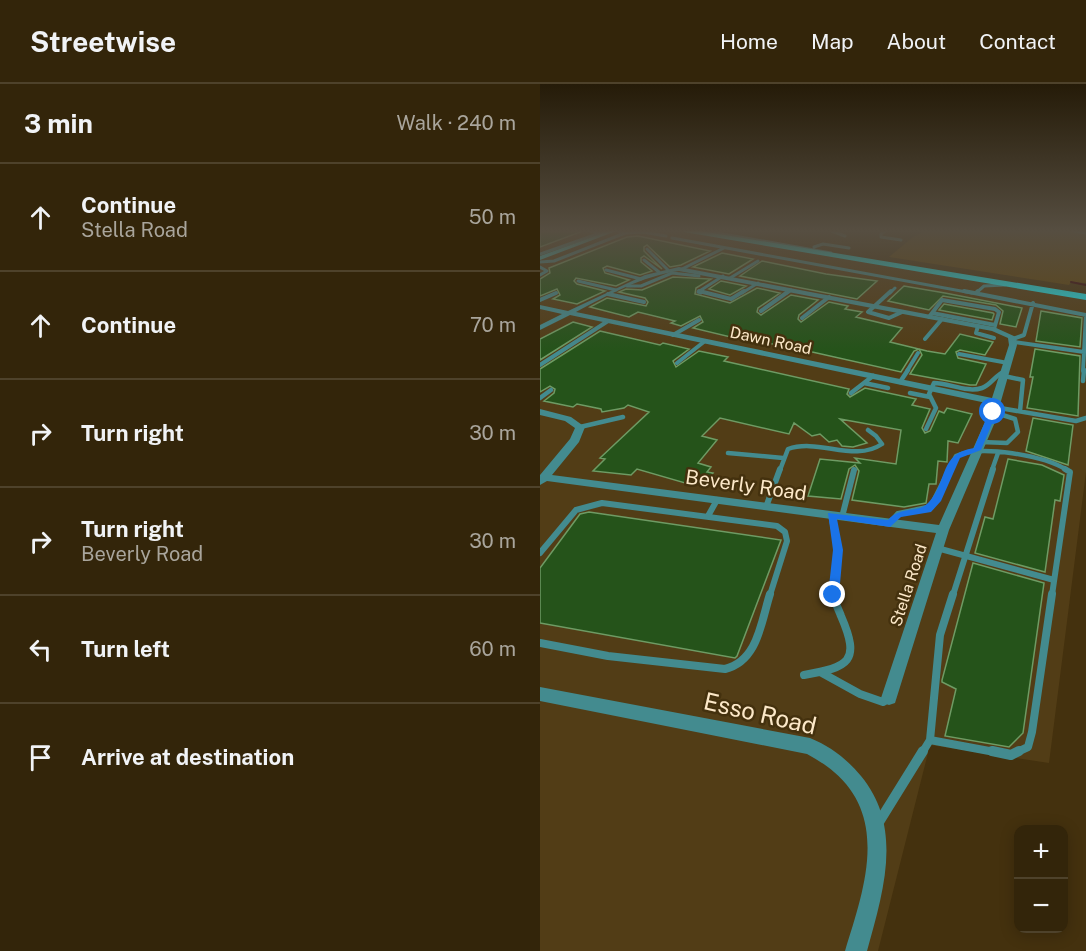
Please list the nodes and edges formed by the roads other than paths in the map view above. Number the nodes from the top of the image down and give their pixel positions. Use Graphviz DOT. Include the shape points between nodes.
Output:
graph roads {
  1 [pos="608,270"];
  2 [pos="658,270"];
  3 [pos="674,270"];
  4 [pos="690,270"];
  5 [pos="739,270"];
  6 [pos="853,270"];
  7 [pos="921,270"];
  8 [pos="938,270"];
  9 [pos="959,270"];
  10 [pos="661,273"];
  11 [pos="699,276"];
  12 [pos="726,277"];
  13 [pos="641,279"];
  14 [pos="578,281"];
  15 [pos="758,283"];
  16 [pos="1000,284"];
  17 [pos="1012,285"];
  18 [pos="627,286"];
  19 [pos="895,288"];
  20 [pos="616,290"];
  21 [pos="791,290"];
  22 [pos="1086,291"];
  23 [pos="556,293"];
  24 [pos="976,293"];
  25 [pos="608,294"];
  26 [pos="829,297"];
  27 [pos="1086,297"];
  28 [pos="540,300"];
  29 [pos="644,302"];
  30 [pos="1033,303"];
  31 [pos="875,306"];
  32 [pos="540,307"];
  33 [pos="761,311"];
  34 [pos="569,313"];
  35 [pos="930,315"];
  36 [pos="802,318"];
  37 [pos="942,319"];
  38 [pos="699,320"];
  39 [pos="608,321"];
  40 [pos="978,326"];
  41 [pos="994,327"];
  42 [pos="540,328"];
  43 [pos="674,335"];
  44 [pos="994,338"];
  45 [pos="925,339"];
  46 [pos="1013,340"];
  47 [pos="705,341"];
  48 [pos="992,351"];
  49 [pos="1084,352"];
  50 [pos="918,353"];
  51 [pos="959,354"];
  52 [pos="988,359"];
  53 [pos="677,363"];
  54 [pos="540,365"];
  55 [pos="1006,370"];
  56 [pos="873,376"];
  57 [pos="1083,381"];
  58 [pos="864,382"];
  59 [pos="900,382"];
  60 [pos="888,388"];
  61 [pos="551,390"];
  62 [pos="851,393"];
  63 [pos="909,393"];
  64 [pos="930,393"];
  65 [pos="540,398"];
  66 [pos="994,407"];
  67 [pos="1020,411"];
  68 [pos="540,412"];
  69 [pos="623,417"];
  70 [pos="1086,418"];
  71 [pos="580,427"];
  72 [pos="926,429"];
  73 [pos="868,430"];
  74 [pos="979,446"];
  75 [pos="728,453"];
  76 [pos="998,453"];
  77 [pos="784,455"];
  78 [pos="854,470"];
  79 [pos="542,480"];
  80 [pos="717,500"];
  81 [pos="766,507"];
  82 [pos="708,516"];
  83 [pos="837,516"];
  84 [pos="890,523"];
  85 [pos="943,530"];
  86 [pos="937,548"];
  87 [pos="541,551"];
  88 [pos="964,556"];
  89 [pos="1054,580"];
  90 [pos="540,643"];
  91 [pos="822,673"];
  92 [pos="804,675"];
  93 [pos="540,694"];
  94 [pos="890,698"];
  95 [pos="930,740"];
  96 [pos="876,828"];
  97 [pos="856,951"];
  1 -- 13 [label="lane"];
  2 -- 10 [label="lane"];
  3 -- 10 [label="street"];
  4 -- 12 [label="street"];
  5 -- 12 [label="lane"];
  6 -- 24 [label="lane"];
  7 -- 16 [label="main road"];
  8 -- 16 [label="lane"];
  9 -- 22 [label="main road"];
  10 -- 11 [label="lane"];
  10 -- 13 [label="street"];
  10 -- 18 [label="lane" via="641,286"];
  12 -- 15 [label="street"];
  12 -- 15 [label="lane" via="698,292 731,299"];
  13 -- 18 [label="street"];
  14 -- 20 [label="lane"];
  15 -- 21 [label="street"];
  16 -- 17 [label="main road"];
  17 -- 24 [label="lane" via="986,286"];
  17 -- 27 [label="main road"];
  18 -- 20 [label="street"];
  19 -- 31 [label="lane"];
  20 -- 25 [label="street"];
  21 -- 26 [label="street"];
  21 -- 33 [label="lane"];
  23 -- 28 [label="lane"];
  24 -- 30 [label="lane"];
  25 -- 29 [label="lane"];
  25 -- 34 [label="street"];
  26 -- 31 [label="street"];
  26 -- 36 [label="lane"];
  30 -- 46 [label="lane" via="1024,335"];
  30 -- 49 [label="lane" via="1086,315"];
  31 -- 35 [label="street"];
  32 -- 34 [label="street, Dawn Road"];
  34 -- 39 [label="street, Dawn Road"];
  34 -- 42 [label="street"];
  35 -- 37 [label="street"];
  35 -- 41 [label="lane"];
  35 -- 41 [label="lane" via="944,300 995,309 999,312"];
  37 -- 40 [label="street"];
  37 -- 45 [label="lane"];
  38 -- 43 [label="lane"];
  39 -- 43 [label="street, Dawn Road"];
  39 -- 54 [label="lane"];
  40 -- 41 [label="street"];
  40 -- 44 [label="lane" via="976,333"];
  41 -- 46 [label="street"];
  43 -- 47 [label="street, Dawn Road"];
  46 -- 49 [label="lane"];
  46 -- 55 [label="street, Stella Road"];
  47 -- 53 [label="lane"];
  47 -- 56 [label="street, Dawn Road"];
  48 -- 52 [label="lane"];
  49 -- 57 [label="lane"];
  50 -- 59 [label="lane"];
  51 -- 52 [label="lane"];
  52 -- 55 [label="lane"];
  55 -- 64 [label="lane" via="980,388 934,383"];
  55 -- 66 [label="street, Stella Road"];
  55 -- 67 [label="lane" via="1023,380"];
  56 -- 58 [label="lane"];
  56 -- 59 [label="street, Dawn Road"];
  58 -- 60 [label="lane"];
  58 -- 62 [label="lane"];
  59 -- 64 [label="street, Dawn Road"];
  61 -- 65 [label="lane"];
  63 -- 64 [label="lane"];
  64 -- 66 [label="street, Dawn Road"];
  64 -- 72 [label="lane" via="936,408"];
  66 -- 67 [label="lane"];
  66 -- 74 [label="street, Stella Road"];
  66 -- 74 [label="lane" via="1015,419 1018,432 1006,444"];
  67 -- 70 [label="lane" via="1076,422"];
  68 -- 71 [label="street" via="568,419"];
  69 -- 71 [label="lane"];
  71 -- 79 [label="street" via="575,440"];
  73 -- 77 [label="lane" via="882,444 871,451 843,451 811,444 791,447"];
  74 -- 76 [label="lane"];
  74 -- 84 [label="lane" via="956,456 931,507 898,514"];
  74 -- 85 [label="street, Stella Road"];
  75 -- 77 [label="lane"];
  76 -- 88 [label="lane"];
  76 -- 89 [label="lane" via="1055,464 1070,472"];
  77 -- 81 [label="lane"];
  78 -- 83 [label="lane"];
  79 -- 80 [label="street, Beverly Road"];
  80 -- 81 [label="street, Beverly Road"];
  80 -- 82 [label="lane"];
  81 -- 83 [label="street, Beverly Road"];
  82 -- 87 [label="lane" via="616,504 587,506 576,510"];
  82 -- 90 [label="lane" via="777,526 785,532 787,541 777,574 752,652 744,661 734,668 719,670"];
  83 -- 84 [label="street, Beverly Road"];
  83 -- 91 [label="lane" via="834,600 849,634 852,653 844,664"];
  84 -- 85 [label="street, Beverly Road"];
  85 -- 86 [label="street, Stella Road"];
  86 -- 88 [label="lane"];
  86 -- 94 [label="street, Stella Road"];
  88 -- 89 [label="lane"];
  88 -- 95 [label="lane" via="940,635"];
  89 -- 95 [label="lane" via="1028,747 1011,755"];
  91 -- 92 [label="lane"];
  91 -- 94 [label="lane" via="877,701"];
  93 -- 96 [label="street, Esso Road" via="810,746 843,768 853,780 869,805"];
  95 -- 96 [label="lane"];
  96 -- 97 [label="street, Esso Road" via="878,874"];
}
